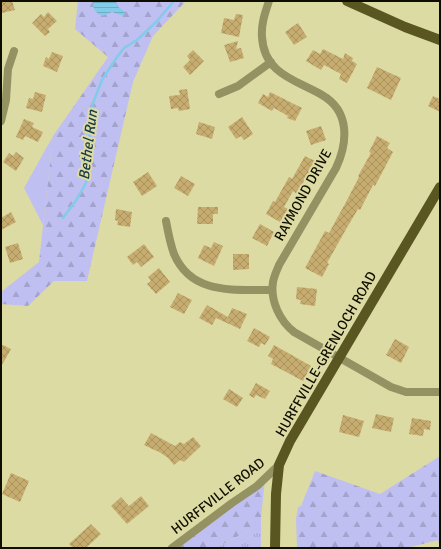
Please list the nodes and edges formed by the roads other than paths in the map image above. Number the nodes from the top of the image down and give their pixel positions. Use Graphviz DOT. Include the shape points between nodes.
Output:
graph roads {
  1 [pos="269,1"];
  2 [pos="347,1"];
  3 [pos="440,40"];
  4 [pos="14,51"];
  5 [pos="271,62"];
  6 [pos="219,94"];
  7 [pos="1,121"];
  8 [pos="440,187"];
  9 [pos="166,221"];
  10 [pos="272,290"];
  11 [pos="340,358"];
  12 [pos="440,392"];
  13 [pos="279,465"];
  14 [pos="172,548"];
  15 [pos="275,548"];
  1 -- 5 [label="street, RAYMOND DRIVE" via="262,38"];
  2 -- 3 [label="main road"];
  4 -- 7 [label="street" via="8,69 6,100"];
  5 -- 6 [label="street" via="238,86"];
  5 -- 10 [label="street, RAYMOND DRIVE" via="287,78 329,100 343,121 345,140 342,157 279,265"];
  8 -- 11 [label="main road, HURFFVILLE-GRENLOCH ROAD"];
  9 -- 10 [label="street" via="178,261 195,279 214,288"];
  10 -- 11 [label="street, RAYMOND DRIVE" via="276,308 287,326"];
  11 -- 12 [label="street, RAYMOND DRIVE" via="391,387 406,392"];
  11 -- 13 [label="main road, HURFFVILLE-GRENLOCH ROAD" via="290,441"];
  13 -- 14 [label="street, HURFFVILLE ROAD" via="257,486"];
  13 -- 15 [label="main road, HURFFVILLE-GRENLOCH ROAD"];
}
